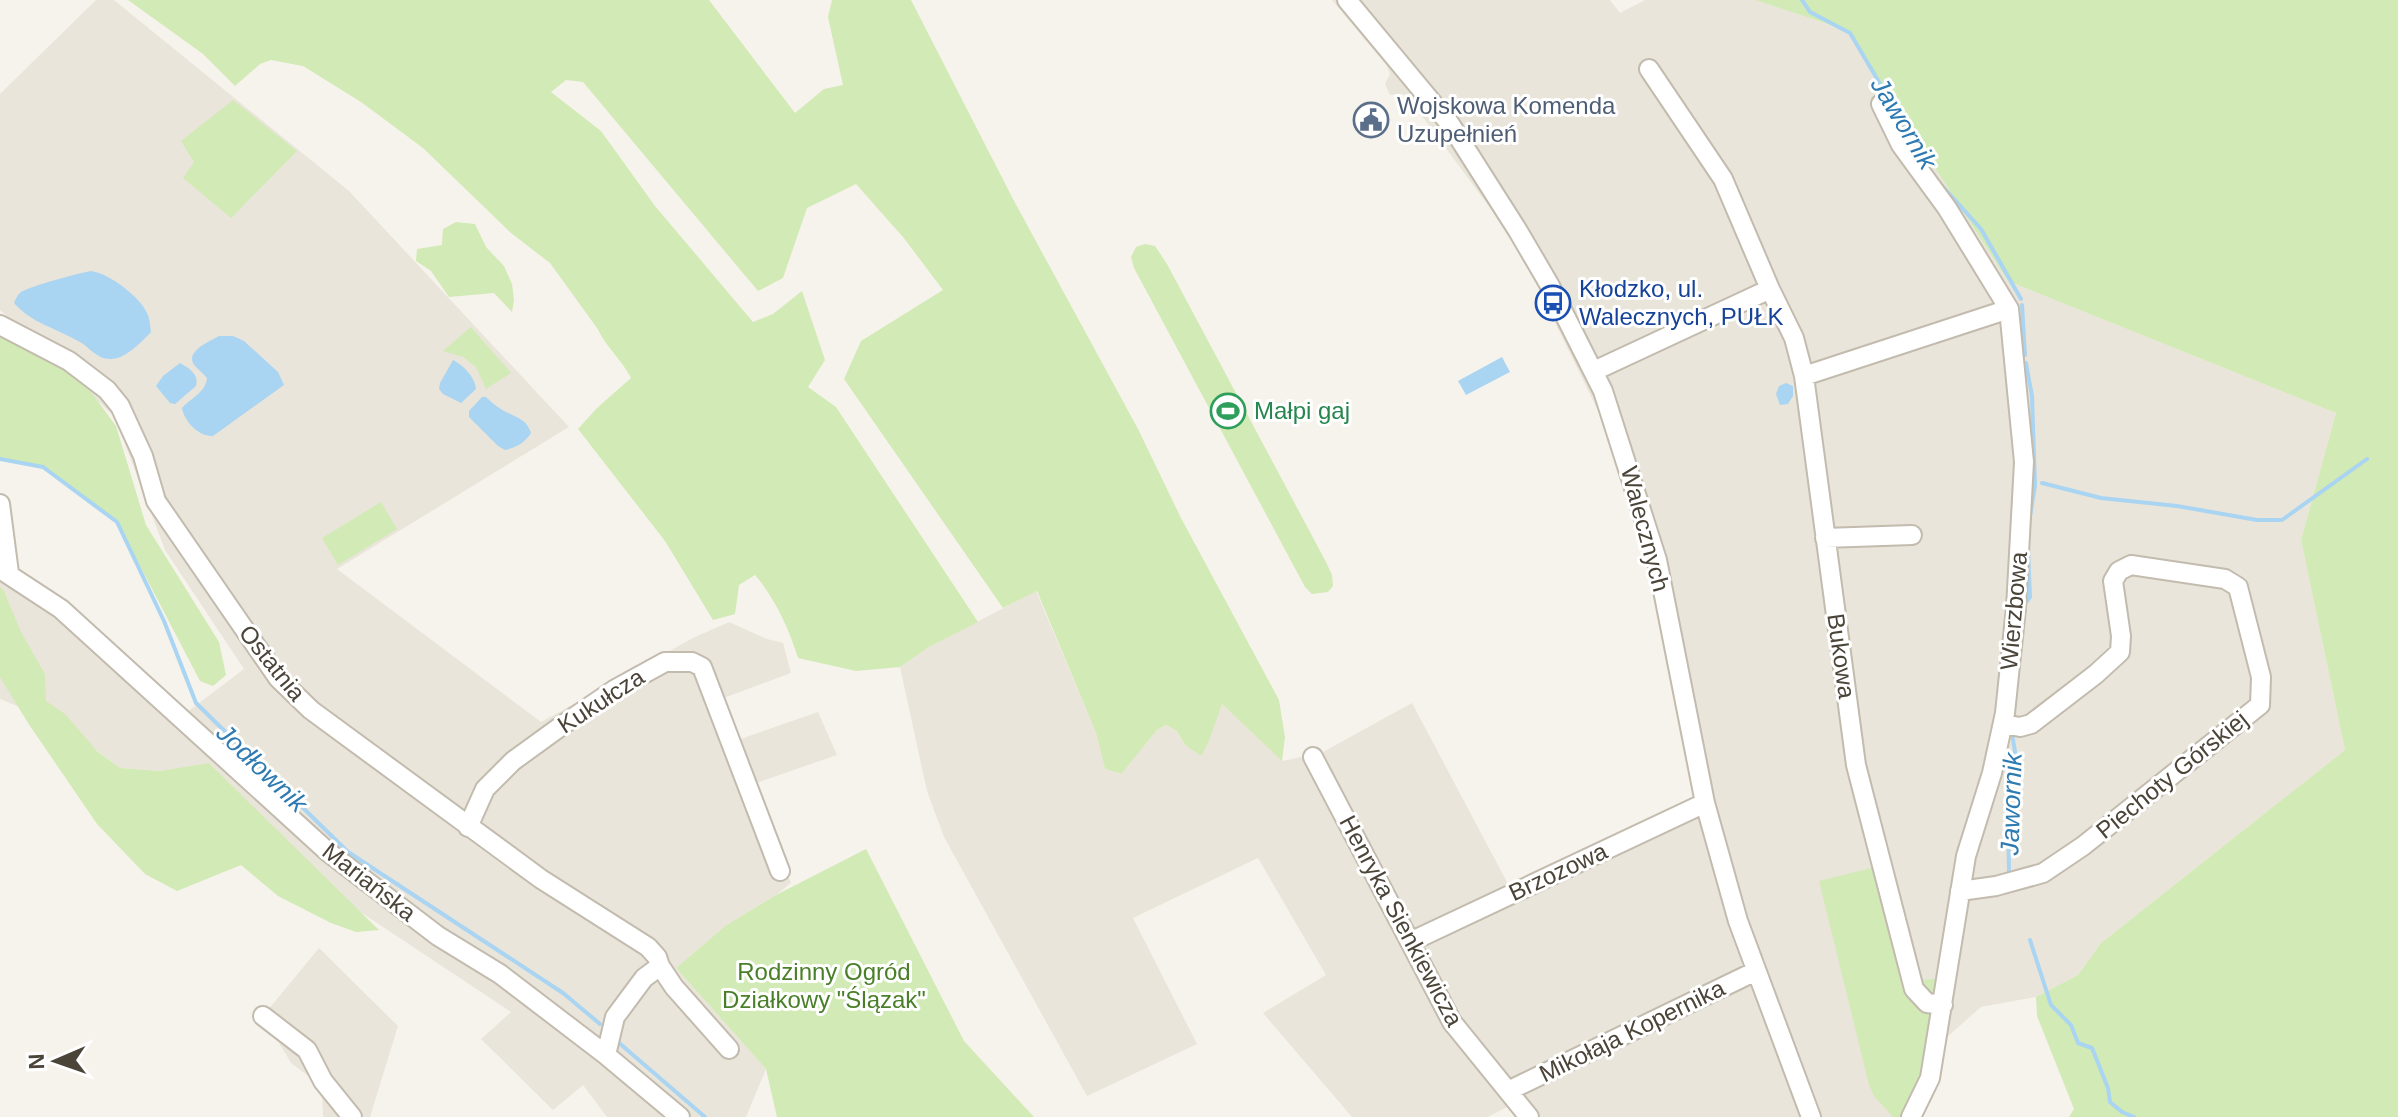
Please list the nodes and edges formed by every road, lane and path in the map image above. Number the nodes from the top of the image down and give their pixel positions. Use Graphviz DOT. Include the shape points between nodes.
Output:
graph roads {
  1 [pos="1347,0"];
  2 [pos="1649,69"];
  3 [pos="1881,104"];
  4 [pos="1770,289"];
  5 [pos="2009,309"];
  6 [pos="0,325"];
  7 [pos="1594,371"];
  8 [pos="1804,376"];
  9 [pos="0,504"];
  10 [pos="1912,535"];
  11 [pos="1825,538"];
  12 [pos="5,571"];
  13 [pos="2003,724"];
  14 [pos="1313,757"];
  15 [pos="1705,803"];
  16 [pos="468,827"];
  17 [pos="780,871"];
  18 [pos="1960,891"];
  19 [pos="1410,942"];
  20 [pos="660,966"];
  21 [pos="1756,971"];
  22 [pos="1943,1005"];
  23 [pos="263,1016"];
  24 [pos="729,1049"];
  25 [pos="606,1055"];
  26 [pos="1508,1091"];
  27 [pos="352,1117"];
  28 [pos="680,1117"];
  29 [pos="1529,1117"];
  30 [pos="1811,1117"];
  31 [pos="1911,1117"];
  1 -- 7 [label="street, Walecznych" via="1450,124 1520,234"];
  2 -- 4 [label="street, Bukowa" via="1723,179"];
  3 -- 5 [label="street" via="1901,145"];
  4 -- 7 [label="street"];
  4 -- 8 [label="street, Bukowa" via="1794,338"];
  5 -- 8 [label="street"];
  5 -- 13 [label="street, Wierzbowa" via="2024,462"];
  6 -- 16 [label="street, Ostatnia" via="69,361 120,406 156,501 278,678 311,710"];
  7 -- 15 [label="street, Walecznych" via="1657,560"];
  8 -- 11 [label="street, Bukowa"];
  9 -- 12 [label="street"];
  10 -- 11 [label="street"];
  11 -- 22 [label="street, Bukowa" via="1856,765 1914,989 1927,1003"];
  12 -- 25 [label="street, Mariańska" via="61,609 328,852"];
  13 -- 18 [label="street, Wierzbowa"];
  13 -- 18 [label="street, Piechoty Górskiej" via="2031,724 2120,652 2113,581 2119,571 2131,565 2225,579 2238,587 2261,677 2260,705 2043,873"];
  14 -- 19 [label="street, Henryka Sienkiewicza"];
  15 -- 19 [label="street, Brzozowa"];
  15 -- 21 [label="street, Walecznych"];
  16 -- 17 [label="street, Kukułcza" via="485,789 551,733 656,666 692,662 702,667"];
  16 -- 20 [label="street, Ostatnia" via="648,947"];
  18 -- 22 [label="street, Wierzbowa"];
  19 -- 26 [label="street, Henryka Sienkiewicza" via="1452,1022"];
  20 -- 24 [label="street, Ostatnia"];
  20 -- 25 [label="street" via="644,978 615,1017"];
  21 -- 26 [label="street, Mikołaja Kopernika"];
  21 -- 30 [label="street, Walecznych"];
  22 -- 31 [label="street, Wierzbowa" via="1930,1078"];
  23 -- 27 [label="street" via="307,1050 323,1081"];
  25 -- 28 [label="street, Mariańska"];
  26 -- 29 [label="street, Henryka Sienkiewicza"];
}
